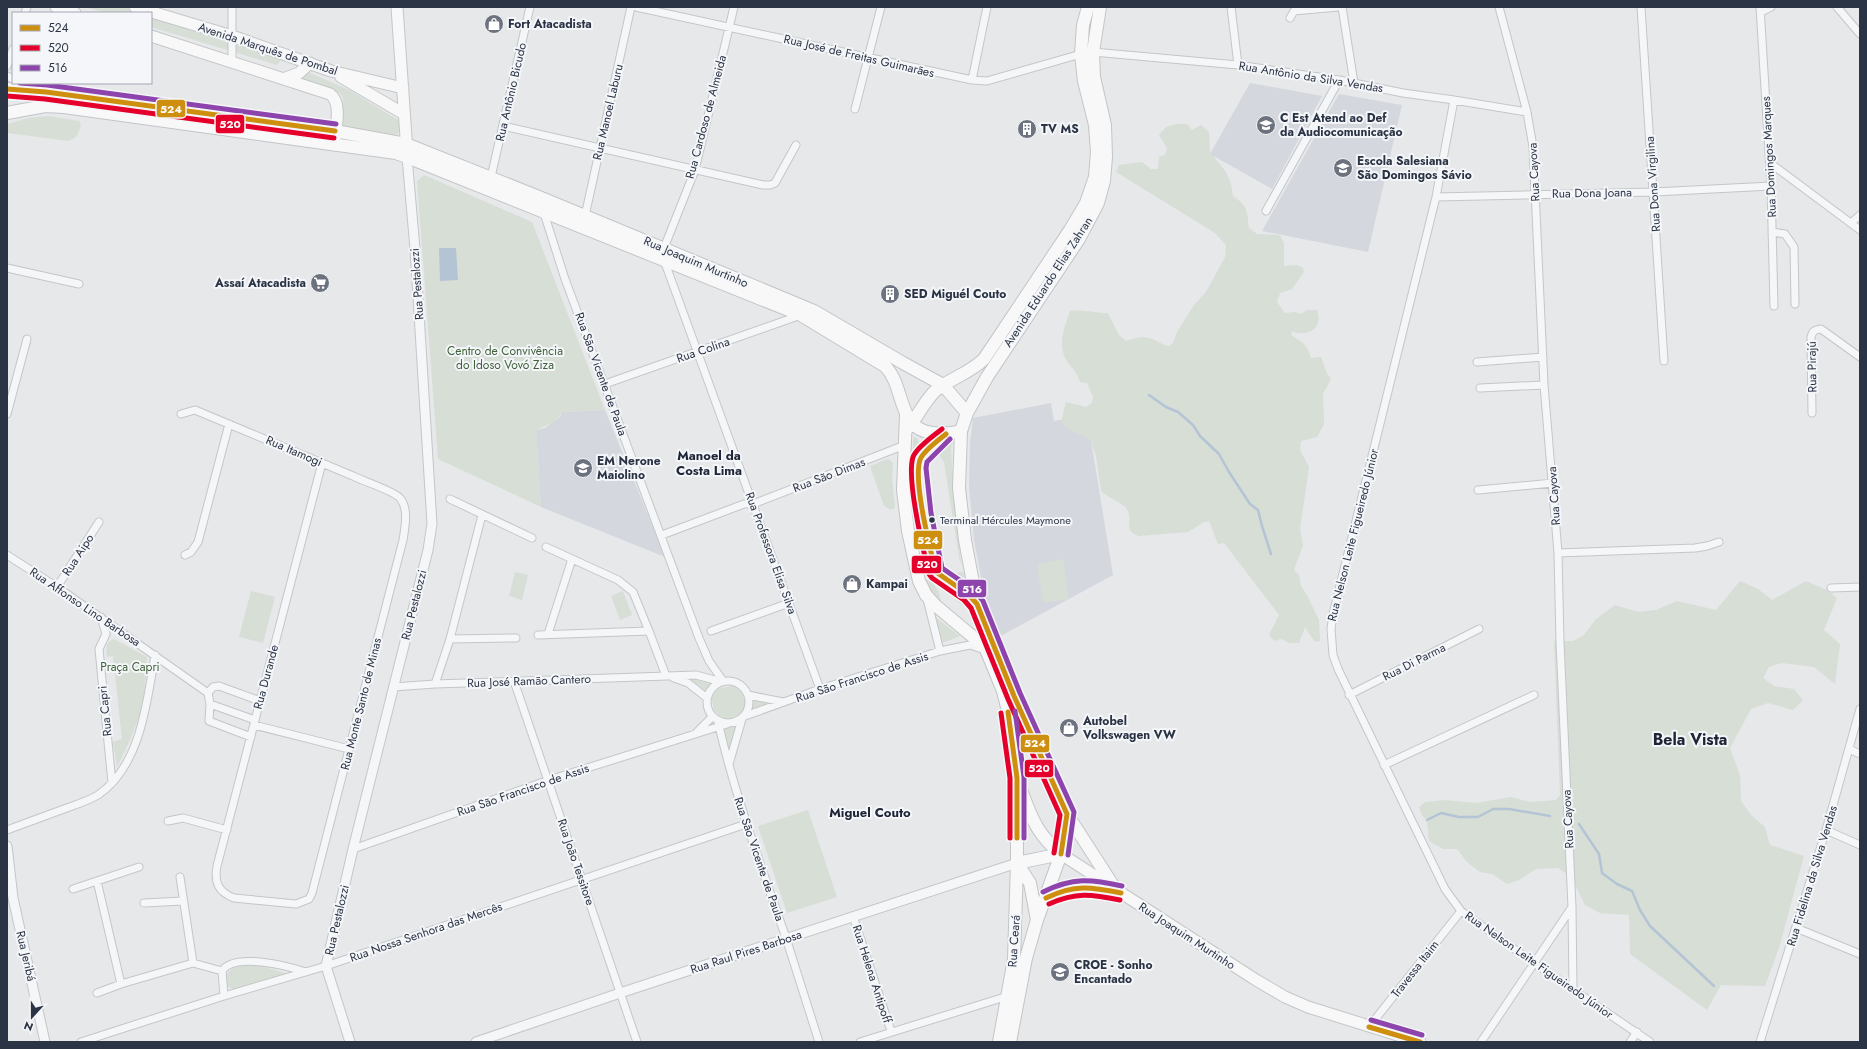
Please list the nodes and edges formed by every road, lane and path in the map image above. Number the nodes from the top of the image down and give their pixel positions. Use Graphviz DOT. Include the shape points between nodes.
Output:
graph roads {
  1 [pos="56,7"];
  2 [pos="232,7"];
  3 [pos="397,7"];
  4 [pos="530,7"];
  5 [pos="631,7"];
  6 [pos="636,7"];
  7 [pos="734,7"];
  8 [pos="881,7"];
  9 [pos="987,7"];
  10 [pos="1088,7"];
  11 [pos="1100,7"];
  12 [pos="1231,7"];
  13 [pos="1338,7"];
  14 [pos="1342,7"];
  15 [pos="1499,7"];
  16 [pos="1641,7"];
  17 [pos="1771,7"];
  18 [pos="1837,7"];
  19 [pos="137,9"];
  20 [pos="1761,9"];
  21 [pos="72,12"];
  22 [pos="148,12"];
  23 [pos="152,13"];
  24 [pos="1290,18"];
  25 [pos="729,26"];
  26 [pos="1860,34"];
  27 [pos="152,36"];
  28 [pos="232,36"];
  29 [pos="12,52"];
  30 [pos="1087,53"];
  31 [pos="869,58"];
  32 [pos="232,61"];
  33 [pos="310,63"];
  34 [pos="1238,65"];
  35 [pos="7,66"];
  36 [pos="331,70"];
  37 [pos="283,78"];
  38 [pos="972,80"];
  39 [pos="1339,80"];
  40 [pos="1354,83"];
  41 [pos="26,84"];
  42 [pos="403,88"];
  43 [pos="7,89"];
  44 [pos="46,92"];
  45 [pos="1454,100"];
  46 [pos="855,109"];
  47 [pos="1527,112"];
  48 [pos="7,113"];
  49 [pos="404,114"];
  50 [pos="503,126"];
  51 [pos="335,131"];
  52 [pos="334,144"];
  53 [pos="406,144"];
  54 [pos="796,145"];
  55 [pos="599,147"];
  56 [pos="407,157"];
  57 [pos="1770,163"];
  58 [pos="695,170"];
  59 [pos="491,177"];
  60 [pos="1771,186"];
  61 [pos="1654,192"];
  62 [pos="1536,195"];
  63 [pos="539,197"];
  64 [pos="1436,197"];
  65 [pos="1266,211"];
  66 [pos="543,212"];
  67 [pos="1860,215"];
  68 [pos="585,216"];
  69 [pos="1851,223"];
  70 [pos="1860,230"];
  71 [pos="1772,232"];
  72 [pos="664,254"];
  73 [pos="7,268"];
  74 [pos="79,284"];
  75 [pos="1795,304"];
  76 [pos="1774,306"];
  77 [pos="801,315"];
  78 [pos="27,340"];
  79 [pos="697,352"];
  80 [pos="1543,357"];
  81 [pos="1860,357"];
  82 [pos="1664,361"];
  83 [pos="1477,362"];
  84 [pos="605,384"];
  85 [pos="943,384"];
  86 [pos="1544,385"];
  87 [pos="1480,388"];
  88 [pos="8,406"];
  89 [pos="1812,412"];
  90 [pos="967,413"];
  91 [pos="7,414"];
  92 [pos="181,414"];
  93 [pos="908,423"];
  94 [pos="229,424"];
  95 [pos="961,431"];
  96 [pos="905,445"];
  97 [pos="322,463"];
  98 [pos="1553,483"];
  99 [pos="1478,490"];
  100 [pos="450,499"];
  101 [pos="403,502"];
  102 [pos="753,504"];
  103 [pos="482,515"];
  104 [pos="99,522"];
  105 [pos="662,535"];
  106 [pos="532,538"];
  107 [pos="1719,542"];
  108 [pos="546,547"];
  109 [pos="1558,553"];
  110 [pos="7,555"];
  111 [pos="185,555"];
  112 [pos="572,559"];
  113 [pos="57,587"];
  114 [pos="1860,587"];
  115 [pos="1831,588"];
  116 [pos="926,596"];
  117 [pos="789,603"];
  118 [pos="101,617"];
  119 [pos="1479,629"];
  120 [pos="649,630"];
  121 [pos="711,631"];
  122 [pos="548,634"];
  123 [pos="538,635"];
  124 [pos="516,638"];
  125 [pos="450,639"];
  126 [pos="940,651"];
  127 [pos="987,653"];
  128 [pos="155,655"];
  129 [pos="666,676"];
  130 [pos="514,681"];
  131 [pos="723,681"];
  132 [pos="435,684"];
  133 [pos="393,687"];
  134 [pos="820,689"];
  135 [pos="205,692"];
  136 [pos="748,695"];
  137 [pos="1349,695"];
  138 [pos="1534,695"];
  139 [pos="707,698"];
  140 [pos="260,701"];
  141 [pos="783,702"];
  142 [pos="210,704"];
  143 [pos="1860,709"];
  144 [pos="743,718"];
  145 [pos="254,722"];
  146 [pos="717,722"];
  147 [pos="695,734"];
  148 [pos="251,737"];
  149 [pos="349,749"];
  150 [pos="1849,749"];
  151 [pos="1860,754"];
  152 [pos="1384,765"];
  153 [pos="728,766"];
  154 [pos="1017,778"];
  155 [pos="549,780"];
  156 [pos="112,783"];
  157 [pos="1067,814"];
  158 [pos="168,821"];
  159 [pos="746,824"];
  160 [pos="7,830"];
  161 [pos="226,830"];
  162 [pos="1826,830"];
  163 [pos="1017,838"];
  164 [pos="1860,845"];
  165 [pos="7,846"];
  166 [pos="353,849"];
  167 [pos="1061,854"];
  168 [pos="1017,863"];
  169 [pos="139,867"];
  170 [pos="180,877"];
  171 [pos="582,879"];
  172 [pos="97,881"];
  173 [pos="73,889"];
  174 [pos="221,890"];
  175 [pos="1119,892"];
  176 [pos="1046,898"];
  177 [pos="10,899"];
  178 [pos="183,901"];
  179 [pos="144,903"];
  180 [pos="1572,907"];
  181 [pos="1461,911"];
  182 [pos="853,916"];
  183 [pos="1037,920"];
  184 [pos="1796,928"];
  185 [pos="786,939"];
  186 [pos="1860,954"];
  187 [pos="193,963"];
  188 [pos="1534,963"];
  189 [pos="326,966"];
  190 [pos="222,971"];
  191 [pos="306,972"];
  192 [pos="121,984"];
  193 [pos="1574,989"];
  194 [pos="620,993"];
  195 [pos="97,994"];
  196 [pos="224,996"];
  197 [pos="1008,996"];
  198 [pos="1369,1027"];
  199 [pos="891,1032"];
  200 [pos="1637,1032"];
  201 [pos="46,1042"];
  202 [pos="81,1042"];
  203 [pos="350,1042"];
  204 [pos="476,1042"];
  205 [pos="637,1042"];
  206 [pos="819,1042"];
  207 [pos="860,1042"];
  208 [pos="999,1042"];
  209 [pos="1010,1042"];
  210 [pos="1420,1042"];
  211 [pos="1482,1042"];
  212 [pos="1630,1042"];
  213 [pos="1650,1042"];
  214 [pos="1760,1042"];
  1 -- 21 [label="main road"];
  2 -- 28 [label="street"];
  3 -- 42 [label="main road"];
  4 -- 50 [label="street, Rua Antônio Bicudo"];
  5 -- 55 [label="street, Rua Manoel Laburu"];
  6 -- 25 [label="street, Rua José de Freitas Guimarães"];
  7 -- 25 [label="street, Rua Cardoso de Almeida"];
  8 -- 31 [label="street"];
  9 -- 38 [label="street"];
  10 -- 30 [label="main road, Avenida Eduardo Elias Zahran" via="1083,25"];
  11 -- 30 [label="main road, Avenida Eduardo Elias Zahran"];
  12 -- 34 [label="street"];
  13 -- 24 [label="street" via="1294,10"];
  14 -- 40 [label="street"];
  15 -- 47 [label="street, Rua Cayova"];
  16 -- 61 [label="street, Rua Dona Virgilina"];
  17 -- 20 [label="street"];
  18 -- 26 [label="street"];
  19 -- 22 [label="main road, Avenida Marquês de Pombal"];
  20 -- 57 [label="street, Rua Domingos Marques"];
  23 -- 28 [label="main road, Avenida Marquês de Pombal"];
  25 -- 31 [label="street, Rua José de Freitas Guimarães"];
  25 -- 58 [label="street, Rua Cardoso de Almeida"];
  27 -- 32 [label="main road, Avenida Marquês de Pombal"];
  28 -- 32 [label="street"];
  28 -- 33 [label="main road, Avenida Marquês de Pombal"];
  29 -- 35 [label="street"];
  30 -- 34 [label="street, Rua Antônio da Silva Vendas"];
  30 -- 38 [label="street, Rua José de Freitas Guimarães" via="987,81"];
  30 -- 85 [label="main road, Avenida Eduardo Elias Zahran" via="1084,80 1095,125 1097,152 1095,177 1086,203 984,358 970,371"];
  30 -- 90 [label="main road, Avenida Eduardo Elias Zahran" via="1105,125 1106,165 1098,203 1079,239 998,359"];
  31 -- 38 [label="street, Rua José de Freitas Guimarães"];
  31 -- 46 [label="street"];
  32 -- 37 [label="main road, Avenida Marquês de Pombal"];
  33 -- 36 [label="main road, Avenida Marquês de Pombal"];
  33 -- 37 [label="main road" via="299,73"];
  34 -- 39 [label="street, Rua Antônio da Silva Vendas"];
  36 -- 42 [label="main road, Avenida Marquês de Pombal"];
  36 -- 49 [label="main road"];
  37 -- 51 [label="main road, Avenida Marquês de Pombal" via="336,100"];
  39 -- 40 [label="street, Rua Antônio da Silva Vendas"];
  39 -- 65 [label="street"];
  40 -- 45 [label="street, Rua Antônio da Silva Vendas"];
  41 -- 44 [label="street"];
  42 -- 49 [label="main road"];
  43 -- 44 [label="main road, Rua Joaquim Murtinho"];
  44 -- 51 [label="main road, Rua Joaquim Murtinho"];
  45 -- 47 [label="street, Rua Antônio da Silva Vendas"];
  45 -- 64 [label="street, Rua Nelson Leite Figueiredo Júnior"];
  47 -- 62 [label="street, Rua Cayova" via="1533,147"];
  48 -- 52 [label="main road, Rua Joaquim Murtinho" via="45,106"];
  49 -- 53 [label="main road"];
  50 -- 55 [label="street"];
  50 -- 59 [label="street, Rua Antônio Bicudo"];
  51 -- 52 [label="main road, Avenida Marquês de Pombal"];
  51 -- 53 [label="main road, Rua Joaquim Murtinho"];
  52 -- 56 [label="main road, Rua Joaquim Murtinho" via="396,153"];
  53 -- 56 [label="main road"];
  53 -- 59 [label="main road, Rua Joaquim Murtinho"];
  54 -- 58 [label="street" via="775,183 770,185"];
  55 -- 58 [label="street"];
  55 -- 68 [label="street, Rua Manoel Laburu"];
  56 -- 66 [label="main road, Rua Joaquim Murtinho"];
  56 -- 133 [label="street, Rua Pestalozzi" via="432,524 428,550"];
  57 -- 60 [label="street, Rua Domingos Marques"];
  57 -- 69 [label="street"];
  58 -- 72 [label="street, Rua Cardoso de Almeida"];
  59 -- 63 [label="main road, Rua Joaquim Murtinho"];
  60 -- 61 [label="street, Rua Dona Joana"];
  60 -- 71 [label="street, Rua Domingos Marques"];
  61 -- 62 [label="street, Rua Dona Joana"];
  61 -- 82 [label="street, Rua Dona Virgilina"];
  62 -- 64 [label="street, Rua Dona Joana"];
  62 -- 80 [label="street, Rua Cayova"];
  63 -- 66 [label="street, Rua São Vicente de Paula"];
  63 -- 68 [label="main road, Rua Joaquim Murtinho"];
  64 -- 137 [label="street, Rua Nelson Leite Figueiredo Júnior" via="1330,629 1333,655"];
  66 -- 72 [label="main road, Rua Joaquim Murtinho"];
  66 -- 84 [label="street, Rua São Vicente de Paula"];
  67 -- 69 [label="street"];
  68 -- 72 [label="main road, Rua Joaquim Murtinho"];
  69 -- 70 [label="street"];
  71 -- 75 [label="street" via="1785,234 1794,247"];
  71 -- 76 [label="street, Rua Domingos Marques"];
  72 -- 77 [label="main road, Rua Joaquim Murtinho"];
  72 -- 79 [label="street, Rua Professora Elisa Silva"];
  72 -- 85 [label="main road, Rua Joaquim Murtinho" via="814,311"];
  73 -- 74 [label="street"];
  77 -- 79 [label="street, Rua Colina"];
  77 -- 93 [label="main road, Rua Joaquim Murtinho" via="891,372"];
  78 -- 88 [label="street"];
  79 -- 84 [label="street, Rua Colina"];
  79 -- 102 [label="street, Rua Professora Elisa Silva"];
  80 -- 83 [label="street"];
  80 -- 86 [label="street, Rua Cayova"];
  81 -- 89 [label="street, Rua Pirajú" via="1822,329 1812,332"];
  84 -- 105 [label="street, Rua São Vicente de Paula"];
  85 -- 90 [label="main road, Rua Joaquim Murtinho"];
  85 -- 93 [label="main road"];
  86 -- 87 [label="street"];
  86 -- 98 [label="street, Rua Cayova"];
  88 -- 91 [label="street"];
  90 -- 95 [label="main road, Avenida Eduardo Elias Zahran"];
  92 -- 94 [label="street, Rua Itamogi" via="195,410"];
  93 -- 95 [label="main road" via="921,431 934,433"];
  93 -- 96 [label="main road, Rua Joaquim Murtinho"];
  94 -- 97 [label="street, Rua Itamogi"];
  94 -- 111 [label="street" via="198,542 191,552"];
  95 -- 157 [label="main road" via="959,488 969,570 977,604 1014,696"];
  96 -- 102 [label="street, Rua São Dimas"];
  96 -- 116 [label="main road, Rua Joaquim Murtinho" via="903,490 908,531 919,581"];
  97 -- 101 [label="street, Rua Itamogi" via="398,496"];
  97 -- 140 [label="street, Rua Durande"];
  98 -- 99 [label="street"];
  98 -- 109 [label="street, Rua Cayova"];
  100 -- 103 [label="street"];
  101 -- 149 [label="street, Rua Monte Santo de Minas" via="403,540"];
  102 -- 105 [label="street, Rua São Dimas" via="744,504"];
  102 -- 117 [label="street, Rua Professora Elisa Silva"];
  103 -- 106 [label="street"];
  103 -- 125 [label="street"];
  104 -- 113 [label="street, Rua Aipo"];
  105 -- 131 [label="street, Rua São Vicente de Paula" via="699,638 709,661"];
  107 -- 109 [label="street" via="1695,548"];
  108 -- 112 [label="street"];
  109 -- 180 [label="street, Rua Cayova"];
  110 -- 113 [label="street, Rua Affonso Lino Barbosa"];
  112 -- 120 [label="street" via="627,585 633,592"];
  112 -- 122 [label="street"];
  113 -- 118 [label="street, Rua Affonso Lino Barbosa"];
  114 -- 115 [label="street"];
  116 -- 126 [label="street"];
  116 -- 127 [label="main road, Rua Joaquim Murtinho" via="984,647"];
  117 -- 121 [label="street"];
  117 -- 134 [label="street, Rua Professora Elisa Silva"];
  118 -- 128 [label="street, Rua Affonso Lino Barbosa"];
  118 -- 156 [label="street, Rua Capri" via="106,634 99,649"];
  119 -- 137 [label="street, Rua Di Parma"];
  120 -- 122 [label="street"];
  120 -- 129 [label="street"];
  122 -- 123 [label="street"];
  124 -- 125 [label="street"];
  125 -- 132 [label="street"];
  126 -- 127 [label="street, Rua São Francisco de Assis" via="970,645"];
  126 -- 134 [label="street, Rua São Francisco de Assis"];
  127 -- 154 [label="main road, Rua Joaquim Murtinho" via="1003,691 1008,711"];
  128 -- 135 [label="street, Rua Affonso Lino Barbosa"];
  128 -- 156 [label="street" via="140,729 127,759"];
  129 -- 130 [label="street, Rua José Ramão Cantero"];
  129 -- 131 [label="street, Rua José Ramão Cantero" via="696,675"];
  129 -- 139 [label="street" via="688,683"];
  130 -- 132 [label="street, Rua José Ramão Cantero"];
  130 -- 155 [label="street, Rua João Tessitore"];
  131 -- 136 [label="street" via="740,685"];
  131 -- 139 [label="street" via="715,685"];
  132 -- 133 [label="street, Rua José Ramão Cantero"];
  133 -- 166 [label="street, Rua Pestalozzi"];
  134 -- 141 [label="street, Rua São Francisco de Assis"];
  135 -- 140 [label="street" via="219,686"];
  135 -- 142 [label="street"];
  136 -- 141 [label="street, Rua São Francisco de Assis"];
  136 -- 144 [label="street" via="749,706"];
  137 -- 152 [label="street, Rua Nelson Leite Figueiredo Júnior"];
  138 -- 152 [label="street"];
  139 -- 146 [label="street" via="706,706"];
  140 -- 145 [label="street, Rua Durande"];
  141 -- 144 [label="street, Rua São Francisco de Assis"];
  142 -- 145 [label="street"];
  142 -- 148 [label="street" via="209,721"];
  143 -- 150 [label="street, Rua Fidelina da Silva Vendas"];
  144 -- 146 [label="street" via="727,724"];
  144 -- 153 [label="street"];
  145 -- 148 [label="street, Rua Durande"];
  145 -- 149 [label="street"];
  146 -- 147 [label="street, Rua São Francisco de Assis"];
  146 -- 147 [label="street, Rua São Francisco de Assis"];
  146 -- 153 [label="street, Rua São Vicente de Paula"];
  147 -- 155 [label="street, Rua São Francisco de Assis"];
  148 -- 161 [label="street, Rua Durande"];
  149 -- 174 [label="street, Rua Monte Santo de Minas" via="309,899 296,904 234,898"];
  150 -- 151 [label="street"];
  150 -- 162 [label="street, Rua Fidelina da Silva Vendas"];
  152 -- 181 [label="street, Rua Nelson Leite Figueiredo Júnior" via="1445,890"];
  153 -- 159 [label="street, Rua São Vicente de Paula"];
  154 -- 163 [label="main road, Rua Joaquim Murtinho"];
  154 -- 167 [label="main road" via="1034,823 1041,835"];
  155 -- 166 [label="street, Rua São Francisco de Assis"];
  155 -- 171 [label="street, Rua João Tessitore"];
  156 -- 160 [label="street" via="85,801"];
  157 -- 167 [label="main road"];
  157 -- 175 [label="main road"];
  158 -- 161 [label="street" via="183,818"];
  159 -- 171 [label="street, Rua Nossa Senhora das Mercês"];
  159 -- 185 [label="street, Rua São Vicente de Paula"];
  161 -- 174 [label="street, Rua Durande" via="215,875 216,884"];
  162 -- 164 [label="street"];
  162 -- 184 [label="street, Rua Fidelina da Silva Vendas"];
  163 -- 168 [label="main road, Rua Ceará"];
  165 -- 177 [label="street, Rua Jeribá"];
  166 -- 189 [label="street, Rua Pestalozzi"];
  167 -- 168 [label="main road"];
  167 -- 175 [label="main road, Rua Joaquim Murtinho"];
  167 -- 176 [label="main road, Rua Ceará"];
  168 -- 182 [label="street, Rua Raul Pires Barbosa"];
  168 -- 183 [label="main road" via="1030,883"];
  168 -- 197 [label="main road, Rua Ceará" via="1014,959"];
  169 -- 172 [label="street"];
  170 -- 178 [label="street"];
  171 -- 189 [label="street, Rua Nossa Senhora das Mercês"];
  171 -- 194 [label="street, Rua João Tessitore"];
  172 -- 173 [label="street"];
  172 -- 192 [label="street"];
  175 -- 176 [label="main road" via="1081,886 1067,888"];
  175 -- 198 [label="main road, Rua Joaquim Murtinho" via="1284,997"];
  176 -- 183 [label="main road, Rua Ceará"];
  177 -- 201 [label="street, Rua Jeribá"];
  178 -- 179 [label="street"];
  178 -- 187 [label="street"];
  180 -- 188 [label="street"];
  180 -- 193 [label="street, Rua Cayova"];
  181 -- 188 [label="street, Rua Nelson Leite Figueiredo Júnior"];
  181 -- 198 [label="street, Travessa Itaim"];
  182 -- 185 [label="street, Rua Raul Pires Barbosa"];
  182 -- 199 [label="street, Rua Helena Antipoff"];
  183 -- 209 [label="main road, Rua Ceará" via="1026,958"];
  184 -- 186 [label="street"];
  184 -- 214 [label="street, Rua Fidelina da Silva Vendas"];
  185 -- 194 [label="street, Rua Raul Pires Barbosa"];
  185 -- 206 [label="street, Rua São Vicente de Paula"];
  187 -- 190 [label="street"];
  187 -- 192 [label="street"];
  188 -- 193 [label="street, Rua Nelson Leite Figueiredo Júnior"];
  188 -- 211 [label="street"];
  189 -- 191 [label="street, Rua Nossa Senhora das Mercês"];
  189 -- 203 [label="street, Rua Pestalozzi"];
  190 -- 191 [label="street" via="225,966 231,964 260,961"];
  190 -- 196 [label="street"];
  191 -- 196 [label="street, Rua Nossa Senhora das Mercês"];
  192 -- 195 [label="street"];
  193 -- 200 [label="street, Rua Nelson Leite Figueiredo Júnior"];
  194 -- 204 [label="street, Rua Raul Pires Barbosa"];
  194 -- 205 [label="street, Rua João Tessitore"];
  196 -- 202 [label="street, Rua Nossa Senhora das Mercês"];
  197 -- 199 [label="street"];
  197 -- 208 [label="main road, Rua Ceará"];
  198 -- 210 [label="main road, Rua Joaquim Murtinho"];
  199 -- 207 [label="street"];
  200 -- 212 [label="street"];
  200 -- 213 [label="street, Rua Nelson Leite Figueiredo Júnior"];
}
